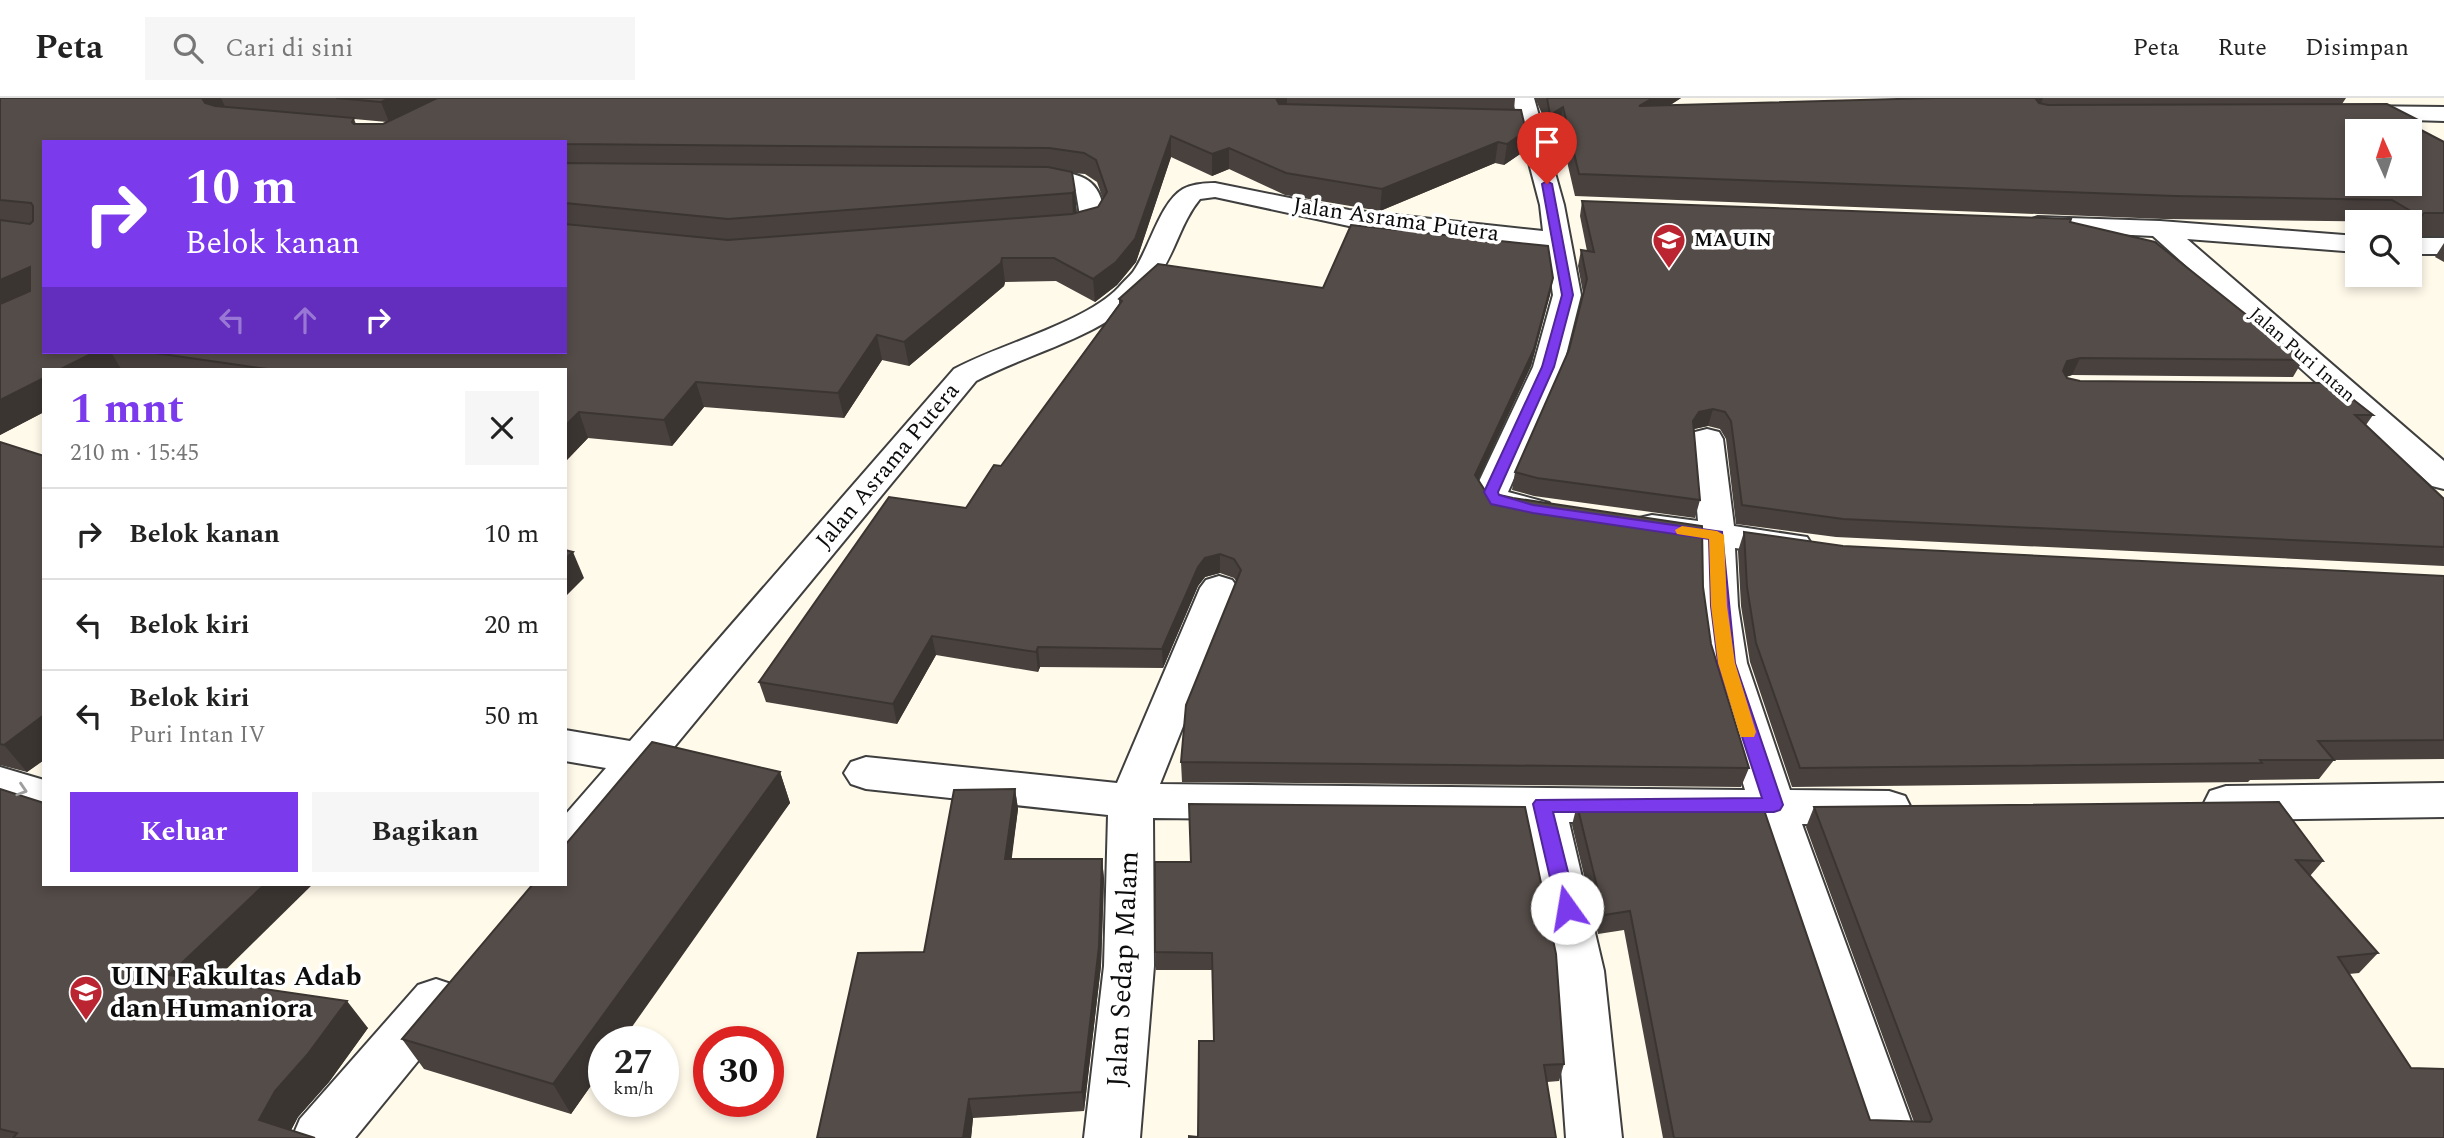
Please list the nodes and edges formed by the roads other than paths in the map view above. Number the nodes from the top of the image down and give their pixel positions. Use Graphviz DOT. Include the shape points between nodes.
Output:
graph roads {
  1 [pos="1523,98"];
  2 [pos="2337,106"];
  3 [pos="2401,114"];
  4 [pos="1505,121"];
  5 [pos="1532,122"];
  6 [pos="2444,125"];
  7 [pos="995,179"];
  8 [pos="1552,205"];
  9 [pos="1579,206"];
  10 [pos="2013,224"];
  11 [pos="2160,229"];
  12 [pos="1034,230"];
  13 [pos="1557,240"];
  14 [pos="2345,243"];
  15 [pos="2422,246"];
  16 [pos="2444,246"];
  17 [pos="2300,389"];
  18 [pos="2341,389"];
  19 [pos="1707,439"];
  20 [pos="2444,479"];
  21 [pos="1572,514"];
  22 [pos="1625,522"];
  23 [pos="1717,535"];
  24 [pos="1823,549"];
  25 [pos="1219,588"];
  26 [pos="567,745"];
  27 [pos="639,760"];
  28 [pos="866,772"];
  29 [pos="0,783"];
  30 [pos="42,796"];
  31 [pos="2444,800"];
  32 [pos="1131,801"];
  33 [pos="1542,804"];
  34 [pos="2181,804"];
  35 [pos="1774,805"];
  36 [pos="1932,807"];
  37 [pos="567,845"];
  38 [pos="463,968"];
  39 [pos="320,1138"];
  40 [pos="1112,1138"];
  41 [pos="1594,1138"];
  42 [pos="1889,1138"];
  1 -- 5 [label="street"];
  2 -- 3 [label="street"];
  3 -- 6 [label="street"];
  4 -- 5 [label="street"];
  5 -- 8 [label="street"];
  7 -- 12 [label="street" via="1076,182 1087,189 1093,215 1090,222"];
  8 -- 9 [label="street"];
  8 -- 13 [label="street"];
  10 -- 11 [label="street"];
  11 -- 14 [label="street"];
  11 -- 18 [label="street, Jalan Puri Intan"];
  13 -- 21 [label="street" via="1567,295 1548,367 1491,492 1496,501"];
  13 -- 27 [label="street, Jalan Asrama Putera" via="1349,218 1215,190 1191,194 1179,208 1146,274 1125,297 1081,325 965,375"];
  15 -- 16 [label="street"];
  17 -- 18 [label="street"];
  18 -- 20 [label="street, Jalan Puri Intan"];
  19 -- 23 [label="street"];
  22 -- 23 [label="street"];
  23 -- 24 [label="street"];
  23 -- 35 [label="street" via="1719,606 1727,663"];
  25 -- 32 [label="street"];
  26 -- 27 [label="street"];
  27 -- 37 [label="street, Jalan Asrama Putera"];
  28 -- 32 [label="street"];
  29 -- 30 [label="street, one-way"];
  31 -- 34 [label="street"];
  32 -- 33 [label="street"];
  32 -- 40 [label="street, Jalan Sedap Malam" via="1129,966"];
  33 -- 35 [label="street"];
  33 -- 41 [label="street" via="1579,971"];
  35 -- 36 [label="street"];
  35 -- 42 [label="street"];
  38 -- 39 [label="street"];
}
